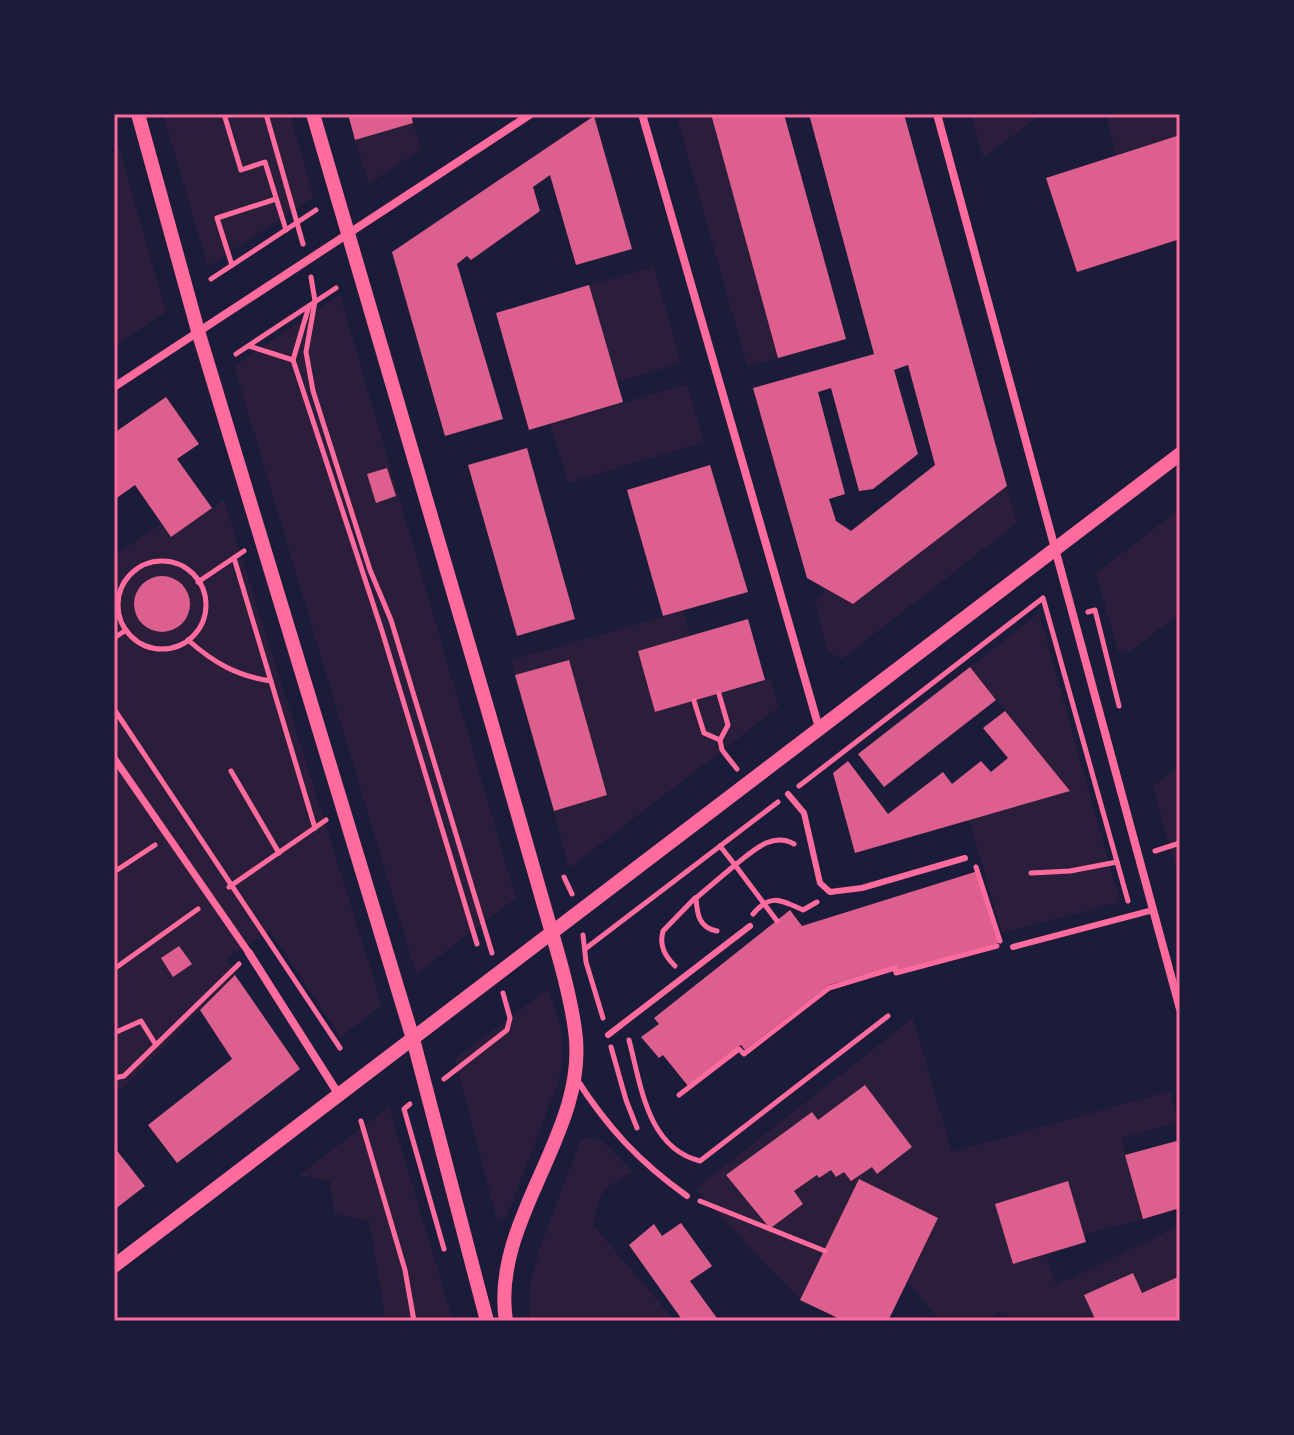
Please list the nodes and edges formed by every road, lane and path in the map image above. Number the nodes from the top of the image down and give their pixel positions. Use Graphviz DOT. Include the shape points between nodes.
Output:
graph roads {
  1 [pos="138,114"];
  2 [pos="224,114"];
  3 [pos="266,114"];
  4 [pos="313,114"];
  5 [pos="531,114"];
  6 [pos="642,114"];
  7 [pos="937,114"];
  8 [pos="276,199"];
  9 [pos="316,210"];
  10 [pos="297,223"];
  11 [pos="286,230"];
  12 [pos="348,234"];
  13 [pos="308,260"];
  14 [pos="232,265"];
  15 [pos="211,279"];
  16 [pos="336,288"];
  17 [pos="315,301"];
  18 [pos="309,306"];
  19 [pos="198,331"];
  20 [pos="249,346"];
  21 [pos="236,354"];
  22 [pos="293,360"];
  23 [pos="114,387"];
  24 [pos="1180,454"];
  25 [pos="1055,548"];
  26 [pos="245,551"];
  27 [pos="234,558"];
  28 [pos="198,582"];
  29 [pos="126,630"];
  30 [pos="114,638"];
  31 [pos="188,640"];
  32 [pos="222,666"];
  33 [pos="213,673"];
  34 [pos="271,681"];
  35 [pos="719,694"];
  36 [pos="694,701"];
  37 [pos="114,709"];
  38 [pos="819,728"];
  39 [pos="720,740"];
  40 [pos="114,758"];
  41 [pos="231,771"];
  42 [pos="748,782"];
  43 [pos="788,794"];
  44 [pos="189,822"];
  45 [pos="315,828"];
  46 [pos="168,836"];
  47 [pos="1180,843"];
  48 [pos="720,846"];
  49 [pos="1154,852"];
  50 [pos="279,853"];
  51 [pos="814,856"];
  52 [pos="965,858"];
  53 [pos="1125,860"];
  54 [pos="1117,862"];
  55 [pos="735,865"];
  56 [pos="114,872"];
  57 [pos="1031,873"];
  58 [pos="830,892"];
  59 [pos="696,898"];
  60 [pos="763,902"];
  61 [pos="1130,909"];
  62 [pos="1153,910"];
  63 [pos="777,921"];
  64 [pos="750,926"];
  65 [pos="552,934"];
  66 [pos="477,944"];
  67 [pos="1013,947"];
  68 [pos="249,953"];
  69 [pos="499,974"];
  70 [pos="686,974"];
  71 [pos="1180,1009"];
  72 [pos="888,1016"];
  73 [pos="114,1033"];
  74 [pos="608,1035"];
  75 [pos="413,1039"];
  76 [pos="629,1040"];
  77 [pos="156,1045"];
  78 [pos="340,1048"];
  79 [pos="575,1077"];
  80 [pos="114,1078"];
  81 [pos="428,1090"];
  82 [pos="339,1095"];
  83 [pos="679,1095"];
  84 [pos="361,1121"];
  85 [pos="643,1142"];
  86 [pos="687,1196"];
  87 [pos="825,1251"];
  88 [pos="447,1260"];
  89 [pos="114,1266"];
  90 [pos="414,1321"];
  91 [pos="487,1321"];
  92 [pos="506,1321"];
  1 -- 19 [label="street"];
  2 -- 8 [label="path" via="241,170 265,162"];
  3 -- 10 [label="path"];
  4 -- 12 [label="street"];
  5 -- 12 [label="street"];
  6 -- 38 [label="street"];
  7 -- 25 [label="street"];
  8 -- 11 [label="path"];
  8 -- 14 [label="path" via="217,218"];
  9 -- 10 [label="path"];
  10 -- 11 [label="path"];
  10 -- 13 [label="path"];
  11 -- 14 [label="path"];
  12 -- 13 [label="street"];
  12 -- 65 [label="street"];
  13 -- 17 [label="path"];
  13 -- 19 [label="street"];
  14 -- 15 [label="path"];
  16 -- 17 [label="path"];
  17 -- 18 [label="path"];
  17 -- 69 [label="path" via="306,352 313,391 391,620"];
  18 -- 20 [label="path"];
  18 -- 22 [label="path"];
  19 -- 23 [label="street"];
  19 -- 75 [label="street"];
  20 -- 21 [label="path"];
  20 -- 22 [label="path"];
  22 -- 66 [label="path"];
  24 -- 25 [label="street"];
  25 -- 38 [label="street"];
  25 -- 62 [label="street"];
  26 -- 27 [label="path"];
  27 -- 28 [label="path"];
  27 -- 34 [label="path"];
  28 -- 29 [label="path" via="171,562 142,566 130,575 118,602"];
  28 -- 31 [label="path" via="206,603 204,617"];
  29 -- 30 [label="path"];
  29 -- 31 [label="path" via="148,647 176,647"];
  31 -- 32 [label="path"];
  32 -- 33 [label="path"];
  32 -- 34 [label="path"];
  34 -- 45 [label="path"];
  35 -- 39 [label="path" via="728,725"];
  36 -- 39 [label="path" via="704,733"];
  37 -- 44 [label="path"];
  38 -- 42 [label="street"];
  39 -- 42 [label="path"];
  40 -- 46 [label="street"];
  41 -- 50 [label="path"];
  42 -- 65 [label="street"];
  43 -- 48 [label="path"];
  43 -- 51 [label="lane" via="804,813"];
  43 -- 54 [label="path" via="1043,598"];
  44 -- 46 [label="path"];
  44 -- 78 [label="path"];
  46 -- 56 [label="path"];
  46 -- 68 [label="street"];
  47 -- 49 [label="path"];
  48 -- 55 [label="path"];
  48 -- 74 [label="path" via="585,949"];
  51 -- 55 [label="path" via="778,838"];
  51 -- 58 [label="lane" via="820,883"];
  52 -- 58 [label="lane"];
  52 -- 83 [label="path" via="980,874 1003,945 829,988 744,1054 739,1049"];
  53 -- 54 [label="path"];
  54 -- 57 [label="path"];
  54 -- 61 [label="path"];
  55 -- 59 [label="path"];
  55 -- 60 [label="path"];
  58 -- 60 [label="path" via="803,910 777,900"];
  59 -- 64 [label="path" via="699,919 709,929"];
  59 -- 70 [label="path" via="666,926 661,939 664,953"];
  60 -- 63 [label="path"];
  60 -- 64 [label="path"];
  62 -- 67 [label="lane"];
  62 -- 71 [label="street"];
  64 -- 70 [label="lane"];
  65 -- 69 [label="street"];
  65 -- 79 [label="street" via="575,1030"];
  68 -- 77 [label="path"];
  68 -- 82 [label="street"];
  69 -- 75 [label="street"];
  69 -- 81 [label="path" via="510,1018 507,1030"];
  70 -- 74 [label="lane"];
  72 -- 76 [label="path" via="700,1161 683,1157 652,1122"];
  73 -- 77 [label="path" via="141,1021"];
  74 -- 85 [label="path"];
  75 -- 81 [label="street"];
  75 -- 82 [label="street"];
  77 -- 80 [label="path" via="124,1076"];
  79 -- 86 [label="lane" via="622,1140"];
  79 -- 92 [label="street" via="511,1258"];
  81 -- 88 [label="path" via="404,1109"];
  81 -- 91 [label="street"];
  82 -- 89 [label="street"];
  84 -- 90 [label="path" via="405,1270"];
  86 -- 87 [label="path"];
}
